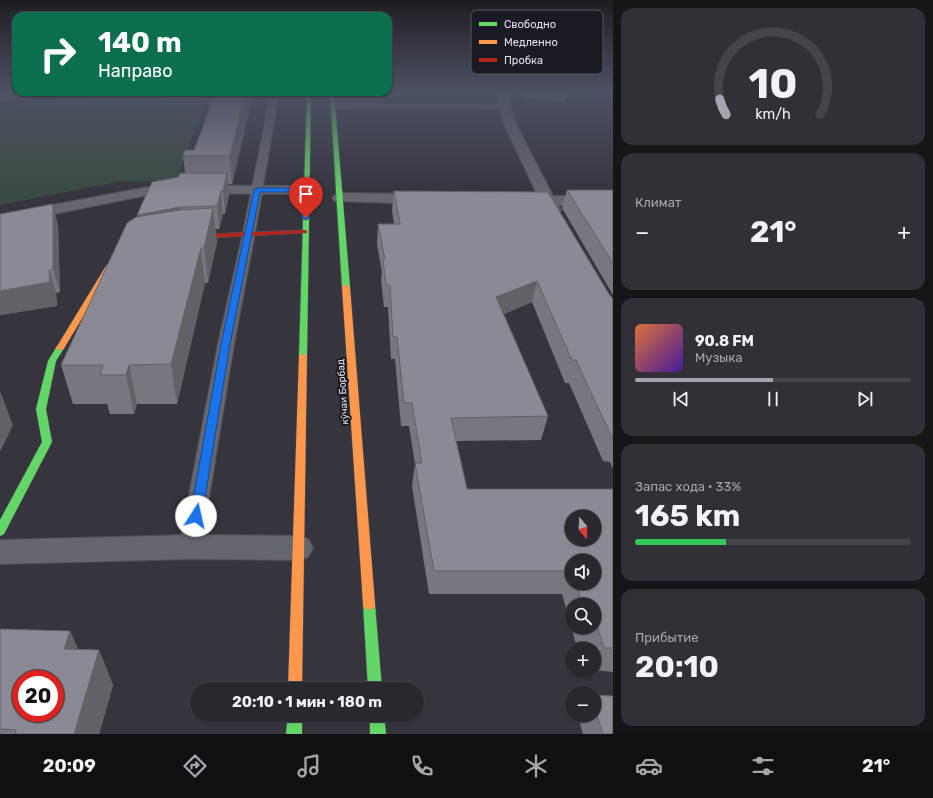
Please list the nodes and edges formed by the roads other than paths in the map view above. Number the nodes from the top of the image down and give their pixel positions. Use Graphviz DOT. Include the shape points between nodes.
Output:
graph roads {
  1 [pos="269,126"];
  2 [pos="308,126"];
  3 [pos="334,126"];
  4 [pos="511,126"];
  5 [pos="257,190"];
  6 [pos="306,190"];
  7 [pos="340,198"];
  8 [pos="436,199"];
  9 [pos="507,200"];
  10 [pos="547,200"];
  11 [pos="613,201"];
  12 [pos="0,220"];
  13 [pos="559,220"];
  14 [pos="305,232"];
  15 [pos="249,234"];
  16 [pos="177,238"];
  17 [pos="126,254"];
  18 [pos="0,531"];
  19 [pos="190,547"];
  20 [pos="298,548"];
  21 [pos="0,552"];
  22 [pos="295,682"];
  23 [pos="375,682"];
  24 [pos="295,722"];
  25 [pos="377,722"];
  26 [pos="294,734"];
  27 [pos="378,734"];
  1 -- 5 [label="lane"];
  2 -- 6 [label="main road"];
  3 -- 7 [label="main road, кӯчаи Борбад"];
  4 -- 10 [label="street"];
  5 -- 6 [label="street"];
  5 -- 12 [label="street" via="158,189"];
  5 -- 15 [label="lane"];
  6 -- 14 [label="main road"];
  7 -- 8 [label="street"];
  7 -- 23 [label="main road, кӯчаи Борбад"];
  9 -- 10 [label="street"];
  10 -- 11 [label="street"];
  10 -- 13 [label="street"];
  14 -- 15 [label="main road"];
  14 -- 20 [label="main road"];
  15 -- 16 [label="main road"];
  15 -- 19 [label="lane" via="226,344"];
  17 -- 18 [label="main road" via="110,266 52,361 41,409 47,442"];
  19 -- 20 [label="street"];
  19 -- 21 [label="street"];
  20 -- 22 [label="main road"];
  24 -- 26 [label="main road"];
  25 -- 27 [label="main road"];
}
